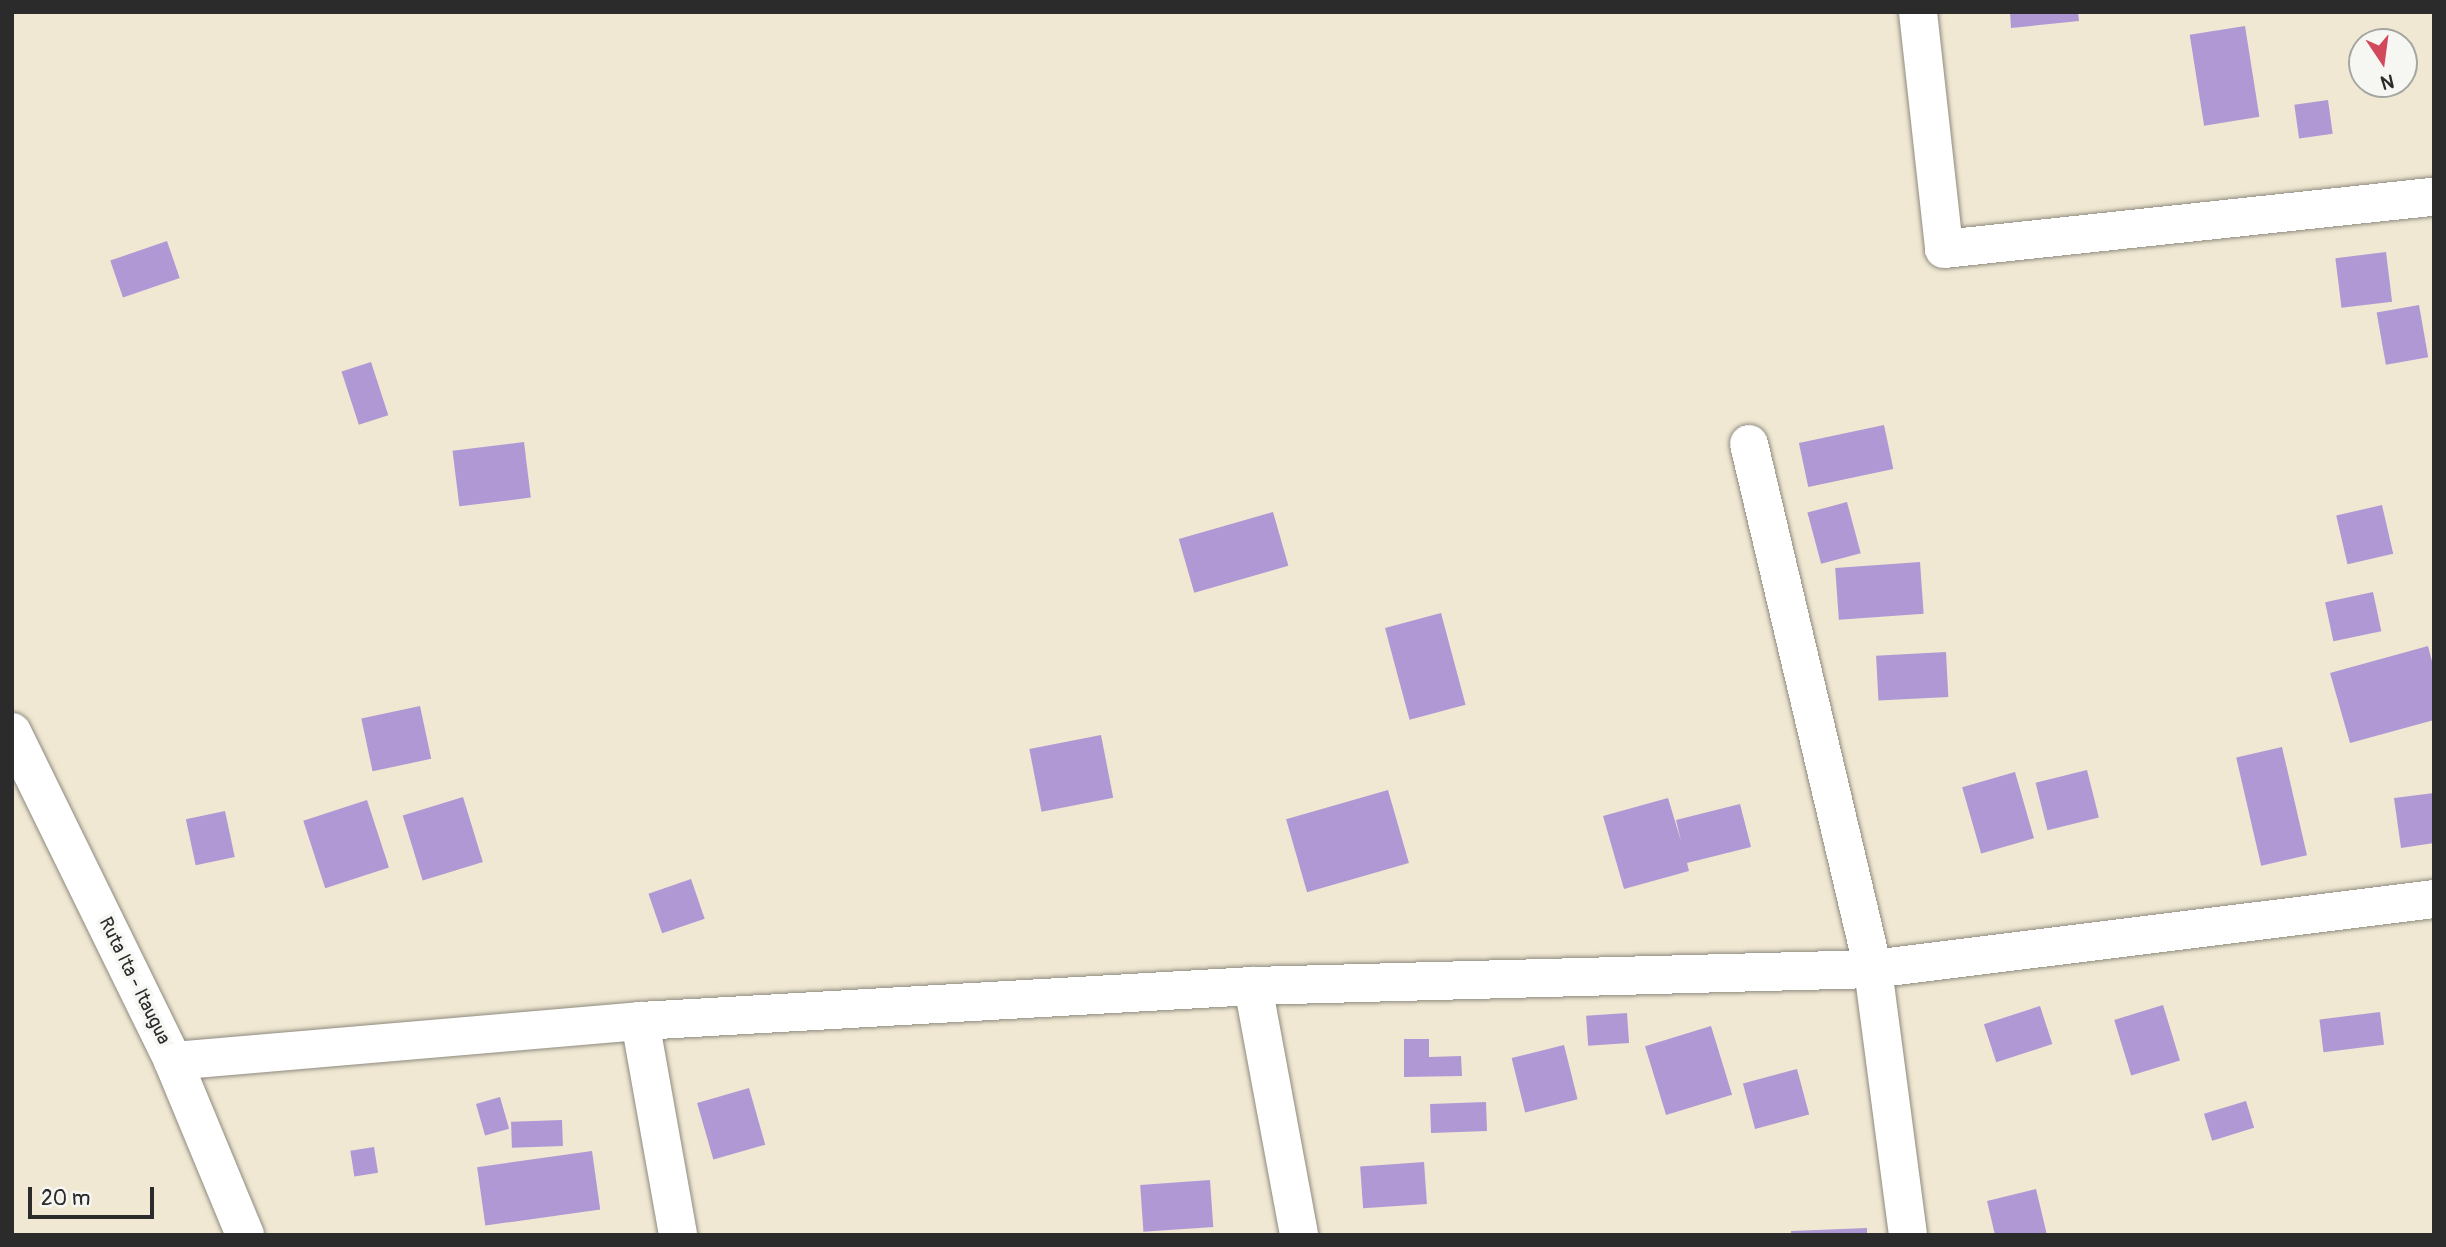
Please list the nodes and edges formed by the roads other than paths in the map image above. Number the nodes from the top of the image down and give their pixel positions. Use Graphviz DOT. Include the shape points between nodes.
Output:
graph roads {
  1 [pos="1917,12"];
  2 [pos="2434,197"];
  3 [pos="1749,444"];
  4 [pos="12,732"];
  5 [pos="2434,899"];
  6 [pos="1872,969"];
  7 [pos="1253,986"];
  8 [pos="640,1021"];
  9 [pos="173,1061"];
  10 [pos="245,1235"];
  11 [pos="678,1235"];
  12 [pos="1299,1235"];
  13 [pos="1908,1235"];
  1 -- 2 [label="street" via="1944,249"];
  3 -- 6 [label="street"];
  4 -- 9 [label="street, Ruta Ita - Itaugua"];
  5 -- 6 [label="street"];
  6 -- 7 [label="street"];
  6 -- 13 [label="street"];
  7 -- 8 [label="street"];
  7 -- 12 [label="street"];
  8 -- 9 [label="street"];
  8 -- 11 [label="street"];
  9 -- 10 [label="street, Ruta Ita - Itaugua"];
}
